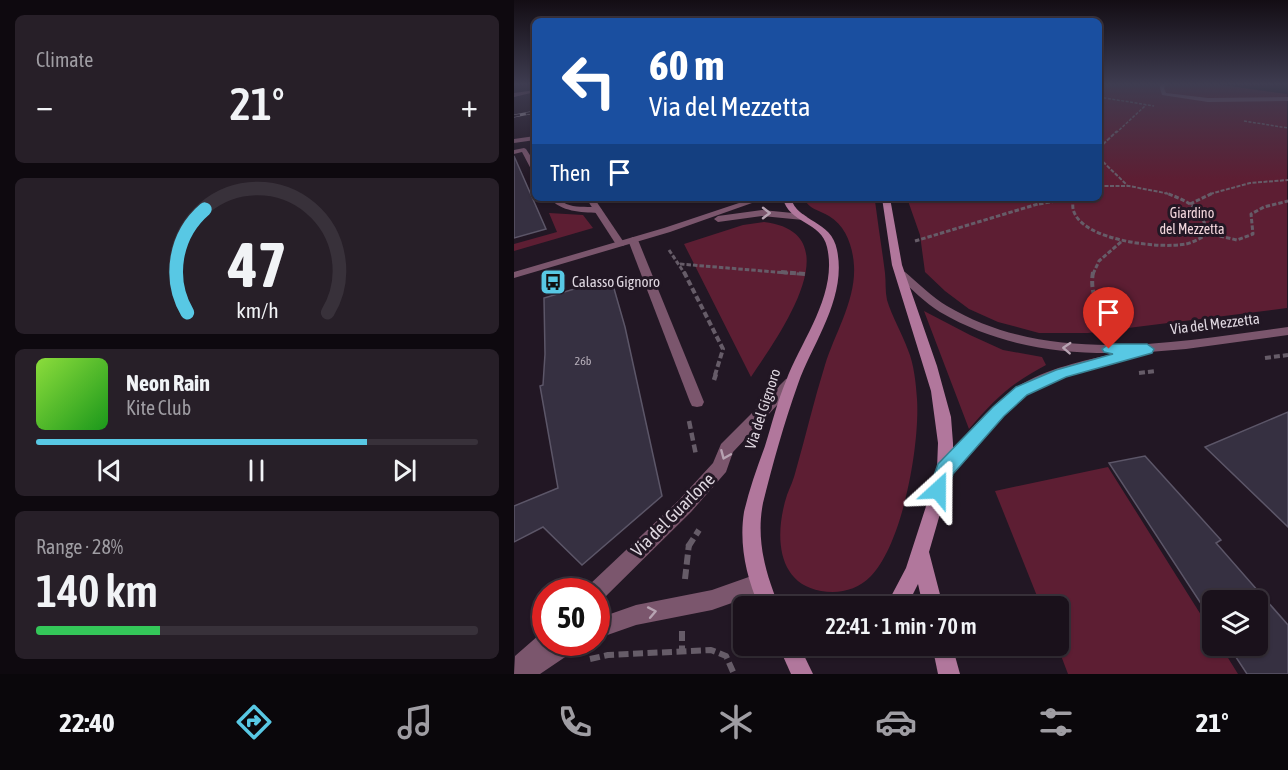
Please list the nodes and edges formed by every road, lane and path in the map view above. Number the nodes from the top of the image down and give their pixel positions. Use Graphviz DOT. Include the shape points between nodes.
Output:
graph roads {
  1 [pos="1135,115"];
  2 [pos="532,138"];
  3 [pos="514,141"];
  4 [pos="1102,145"];
  5 [pos="514,152"];
  6 [pos="1102,161"];
  7 [pos="532,164"];
  8 [pos="1288,180"];
  9 [pos="1102,186"];
  10 [pos="1127,186"];
  11 [pos="556,201"];
  12 [pos="592,201"];
  13 [pos="753,201"];
  14 [pos="788,201"];
  15 [pos="887,201"];
  16 [pos="1042,201"];
  17 [pos="1055,201"];
  18 [pos="1072,201"];
  19 [pos="1288,201"];
  20 [pos="1038,204"];
  21 [pos="1190,204"];
  22 [pos="598,210"];
  23 [pos="803,217"];
  24 [pos="667,230"];
  25 [pos="1207,233"];
  26 [pos="632,240"];
  27 [pos="915,241"];
  28 [pos="1123,241"];
  29 [pos="620,244"];
  30 [pos="676,259"];
  31 [pos="680,264"];
  32 [pos="805,274"];
  33 [pos="901,274"];
  34 [pos="514,275"];
  35 [pos="1288,331"];
  36 [pos="1115,332"];
  37 [pos="723,349"];
  38 [pos="1147,349"];
  39 [pos="792,382"];
  40 [pos="697,402"];
  41 [pos="698,463"];
  42 [pos="945,470"];
  43 [pos="688,547"];
  44 [pos="920,553"];
  45 [pos="610,578"];
  46 [pos="684,581"];
  47 [pos="767,596"];
  48 [pos="904,596"];
  49 [pos="931,596"];
  50 [pos="733,599"];
  51 [pos="610,624"];
  52 [pos="682,651"];
  53 [pos="532,656"];
  54 [pos="549,656"];
  55 [pos="793,656"];
  56 [pos="945,656"];
  57 [pos="580,666"];
  58 [pos="514,673"];
  59 [pos="521,674"];
  60 [pos="734,674"];
  61 [pos="802,674"];
  62 [pos="949,674"];
  1 -- 4 [label="path"];
  2 -- 3 [label="street"];
  5 -- 7 [label="street" via="524,150"];
  6 -- 10 [label="path"];
  8 -- 21 [label="path" via="1253,181 1209,193"];
  9 -- 10 [label="path"];
  10 -- 21 [label="path" via="1161,191"];
  11 -- 22 [label="street" via="569,209"];
  12 -- 22 [label="street"];
  13 -- 24 [label="street"];
  14 -- 23 [label="main road, Via del Gignoro" via="791,209"];
  15 -- 33 [label="main road"];
  16 -- 20 [label="path"];
  17 -- 20 [label="path"];
  18 -- 28 [label="path" via="1075,215 1086,224"];
  19 -- 25 [label="path" via="1251,214 1253,234 1237,240"];
  20 -- 27 [label="path"];
  21 -- 25 [label="path" via="1203,214 1208,223"];
  22 -- 29 [label="street"];
  24 -- 23 [label="street, one-way" via="750,214"];
  23 -- 39 [label="main road, Via del Gignoro" via="829,237 833,272 822,320"];
  24 -- 26 [label="street"];
  25 -- 28 [label="path" via="1199,240 1166,246"];
  26 -- 29 [label="street"];
  26 -- 40 [label="street"];
  28 -- 36 [label="path" via="1104,253 1092,269 1092,289 1102,315"];
  29 -- 34 [label="street"];
  30 -- 31 [label="path"];
  31 -- 32 [label="path"];
  31 -- 37 [label="path"];
  38 -- 33 [label="street, Via del Mezzetta, one-way" via="1054,347 1002,337 938,307"];
  33 -- 42 [label="main road" via="942,410"];
  35 -- 38 [label="street, Via del Mezzetta"];
  38 -- 42 [label="street, Via del Mezzetta" via="1061,373 1021,391"];
  39 -- 45 [label="street, Via del Guarlone, one-way" via="727,449 720,467 685,506"];
  39 -- 47 [label="main road, Via del Gignoro" via="753,515 751,532"];
  40 -- 41 [label="path" via="688,416"];
  42 -- 44 [label="main road"];
  43 -- 46 [label="path"];
  44 -- 48 [label="main road"];
  44 -- 49 [label="main road"];
  51 -- 50 [label="street, one-way" via="636,615"];
  52 -- 57 [label="path" via="607,655 589,659"];
  52 -- 60 [label="path" via="711,650 726,656"];
  53 -- 58 [label="street"];
  54 -- 59 [label="street"];
  55 -- 61 [label="main road"];
  56 -- 62 [label="main road"];
}
